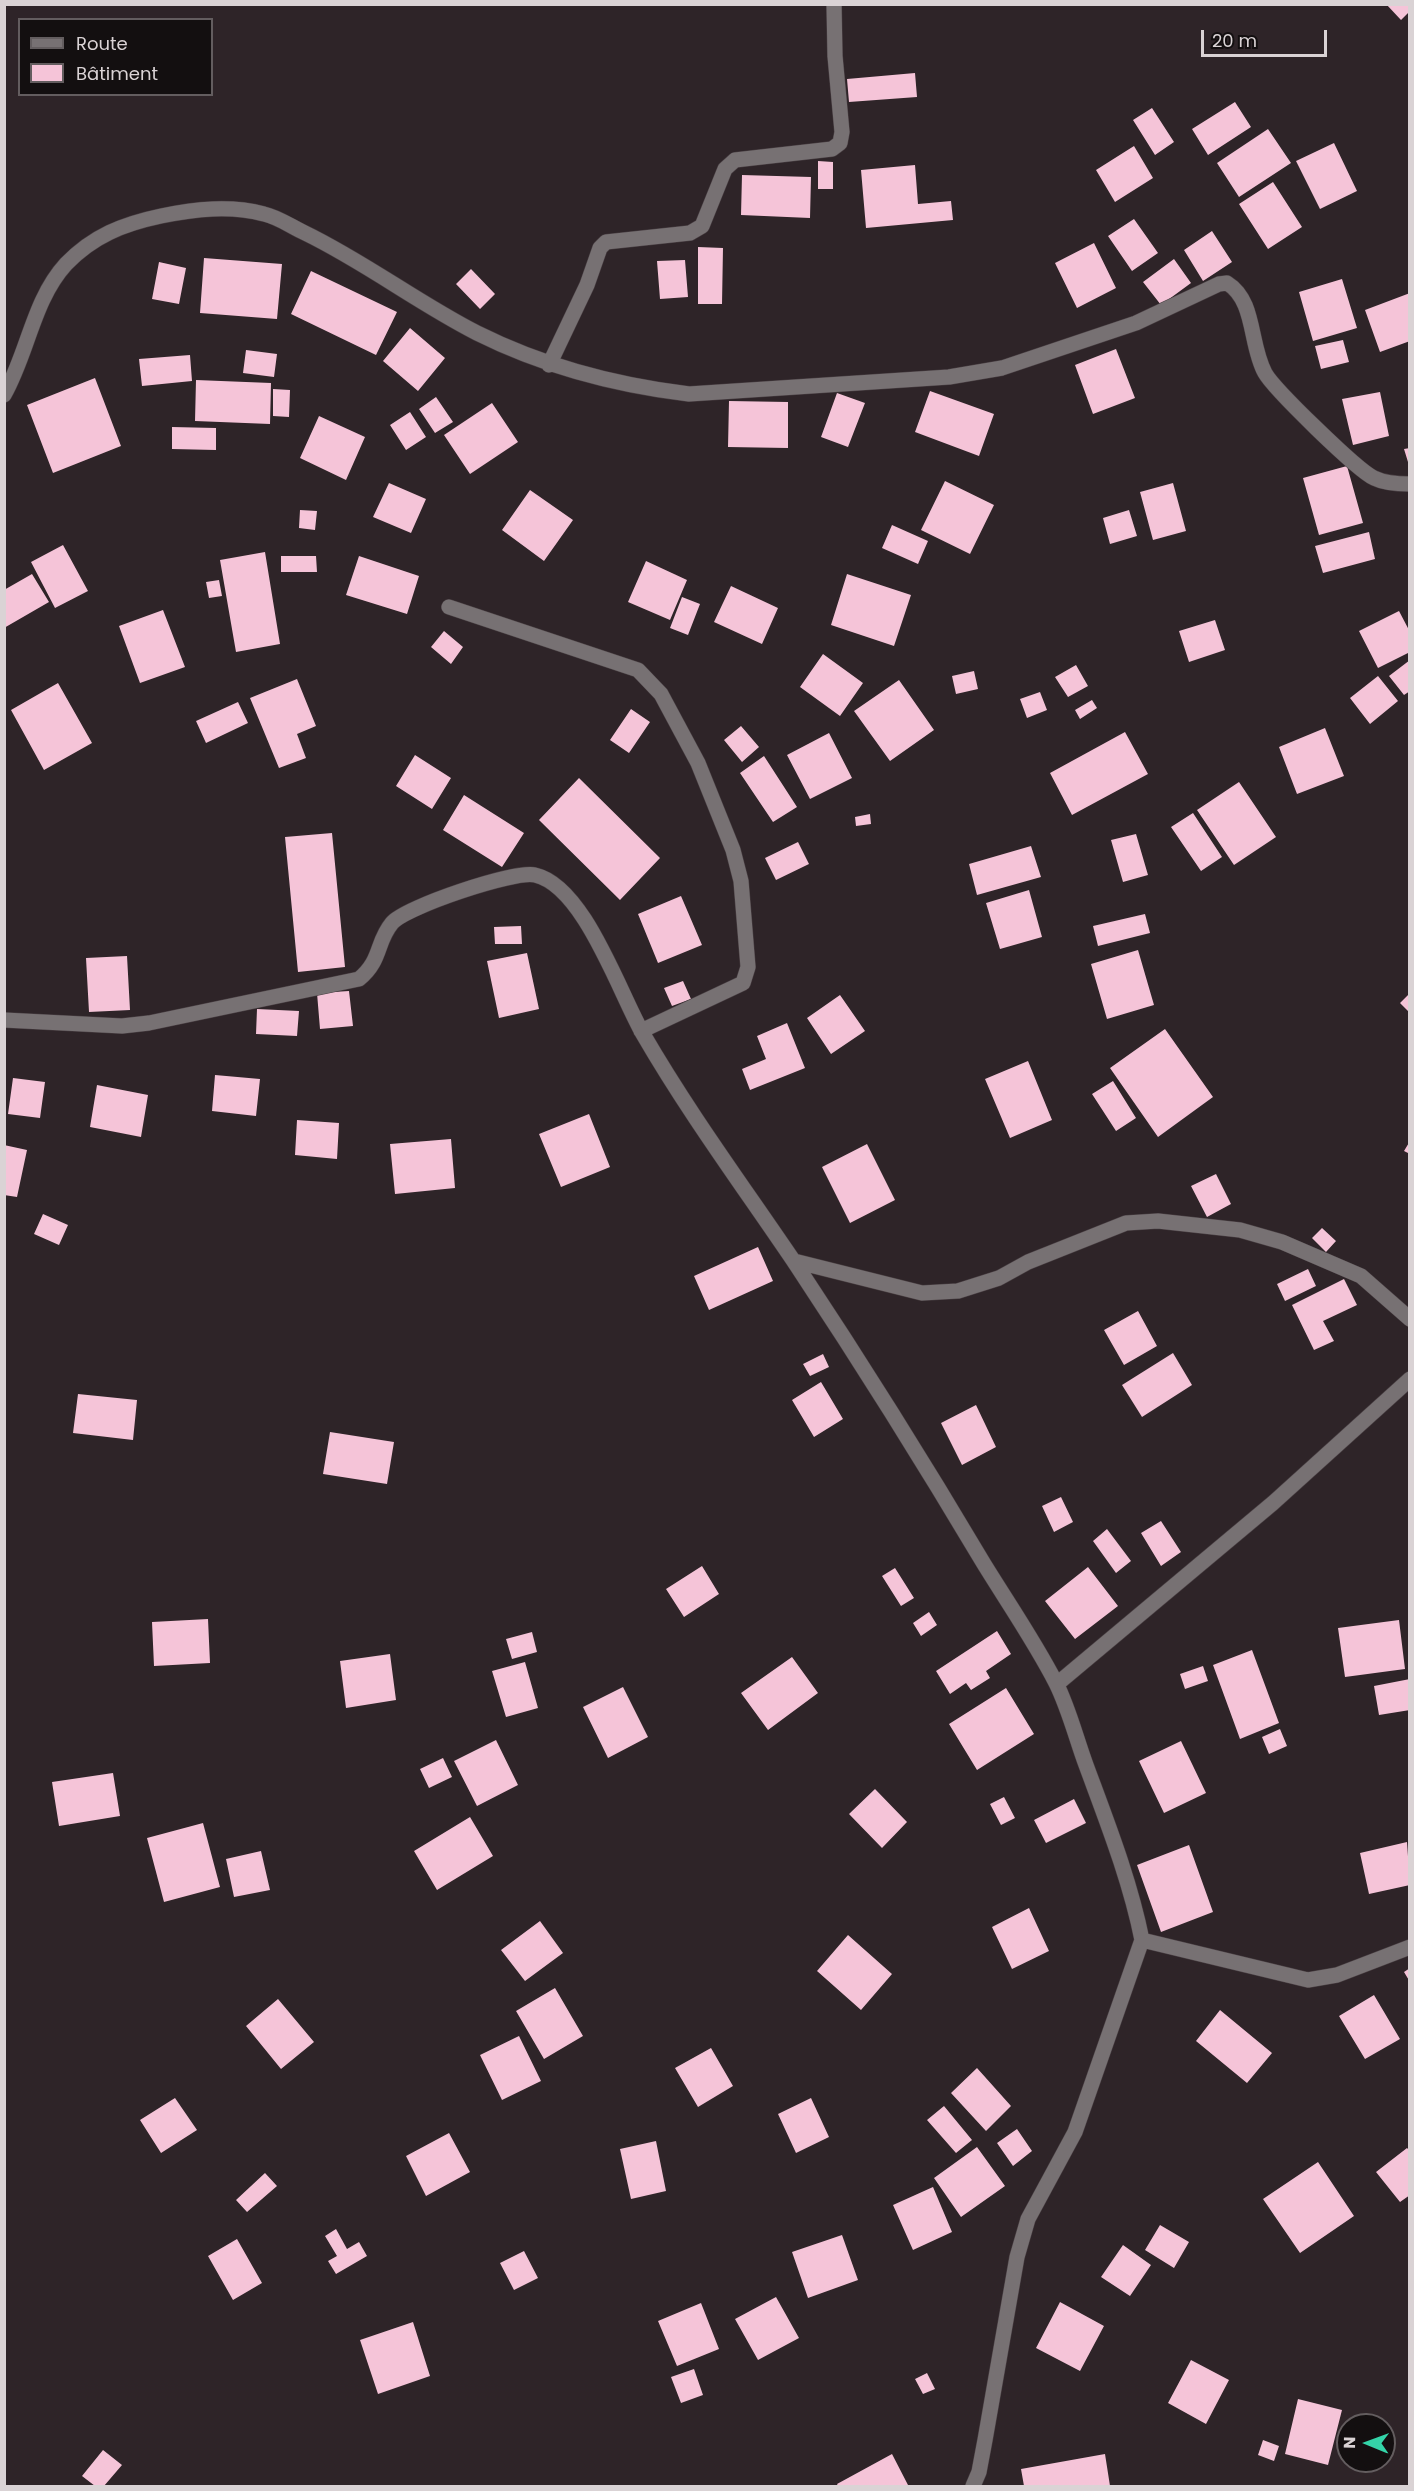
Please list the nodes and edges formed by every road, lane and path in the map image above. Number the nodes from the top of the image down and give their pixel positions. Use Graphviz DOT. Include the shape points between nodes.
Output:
graph roads {
  1 [pos="834,9"];
  2 [pos="549,365"];
  3 [pos="4,394"];
  4 [pos="1410,484"];
  5 [pos="449,607"];
  6 [pos="4,1020"];
  7 [pos="641,1031"];
  8 [pos="794,1261"];
  9 [pos="1410,1319"];
  10 [pos="1410,1379"];
  11 [pos="1057,1684"];
  12 [pos="1142,1940"];
  13 [pos="1410,1947"];
  14 [pos="973,2487"];
  1 -- 2 [label="street" via="840,143 832,149 735,160 725,169 702,226 690,232 606,242"];
  2 -- 3 [label="street" via="477,332 324,242 265,214 216,208 118,227 88,243 64,266 48,289 14,378"];
  2 -- 4 [label="street" via="689,394 949,377 1002,368 1136,323 1227,282 1244,298 1266,374 1337,447 1373,477"];
  5 -- 7 [label="street" via="638,670 661,694 698,763 741,880 748,968 743,983"];
  6 -- 7 [label="street" via="131,1025 359,979 373,968 391,924 409,910 515,874 534,874 561,888 579,911"];
  7 -- 8 [label="street" via="697,1124"];
  8 -- 9 [label="street" via="922,1293 958,1291 999,1278 1028,1262 1126,1223 1158,1221 1240,1230 1282,1242 1361,1276"];
  8 -- 11 [label="street" via="883,1395"];
  10 -- 11 [label="street" via="1274,1503"];
  11 -- 12 [label="street" via="1113,1838"];
  12 -- 13 [label="street" via="1308,1980 1337,1975"];
  12 -- 14 [label="street" via="1075,2132 1028,2219 1022,2238"];
}
